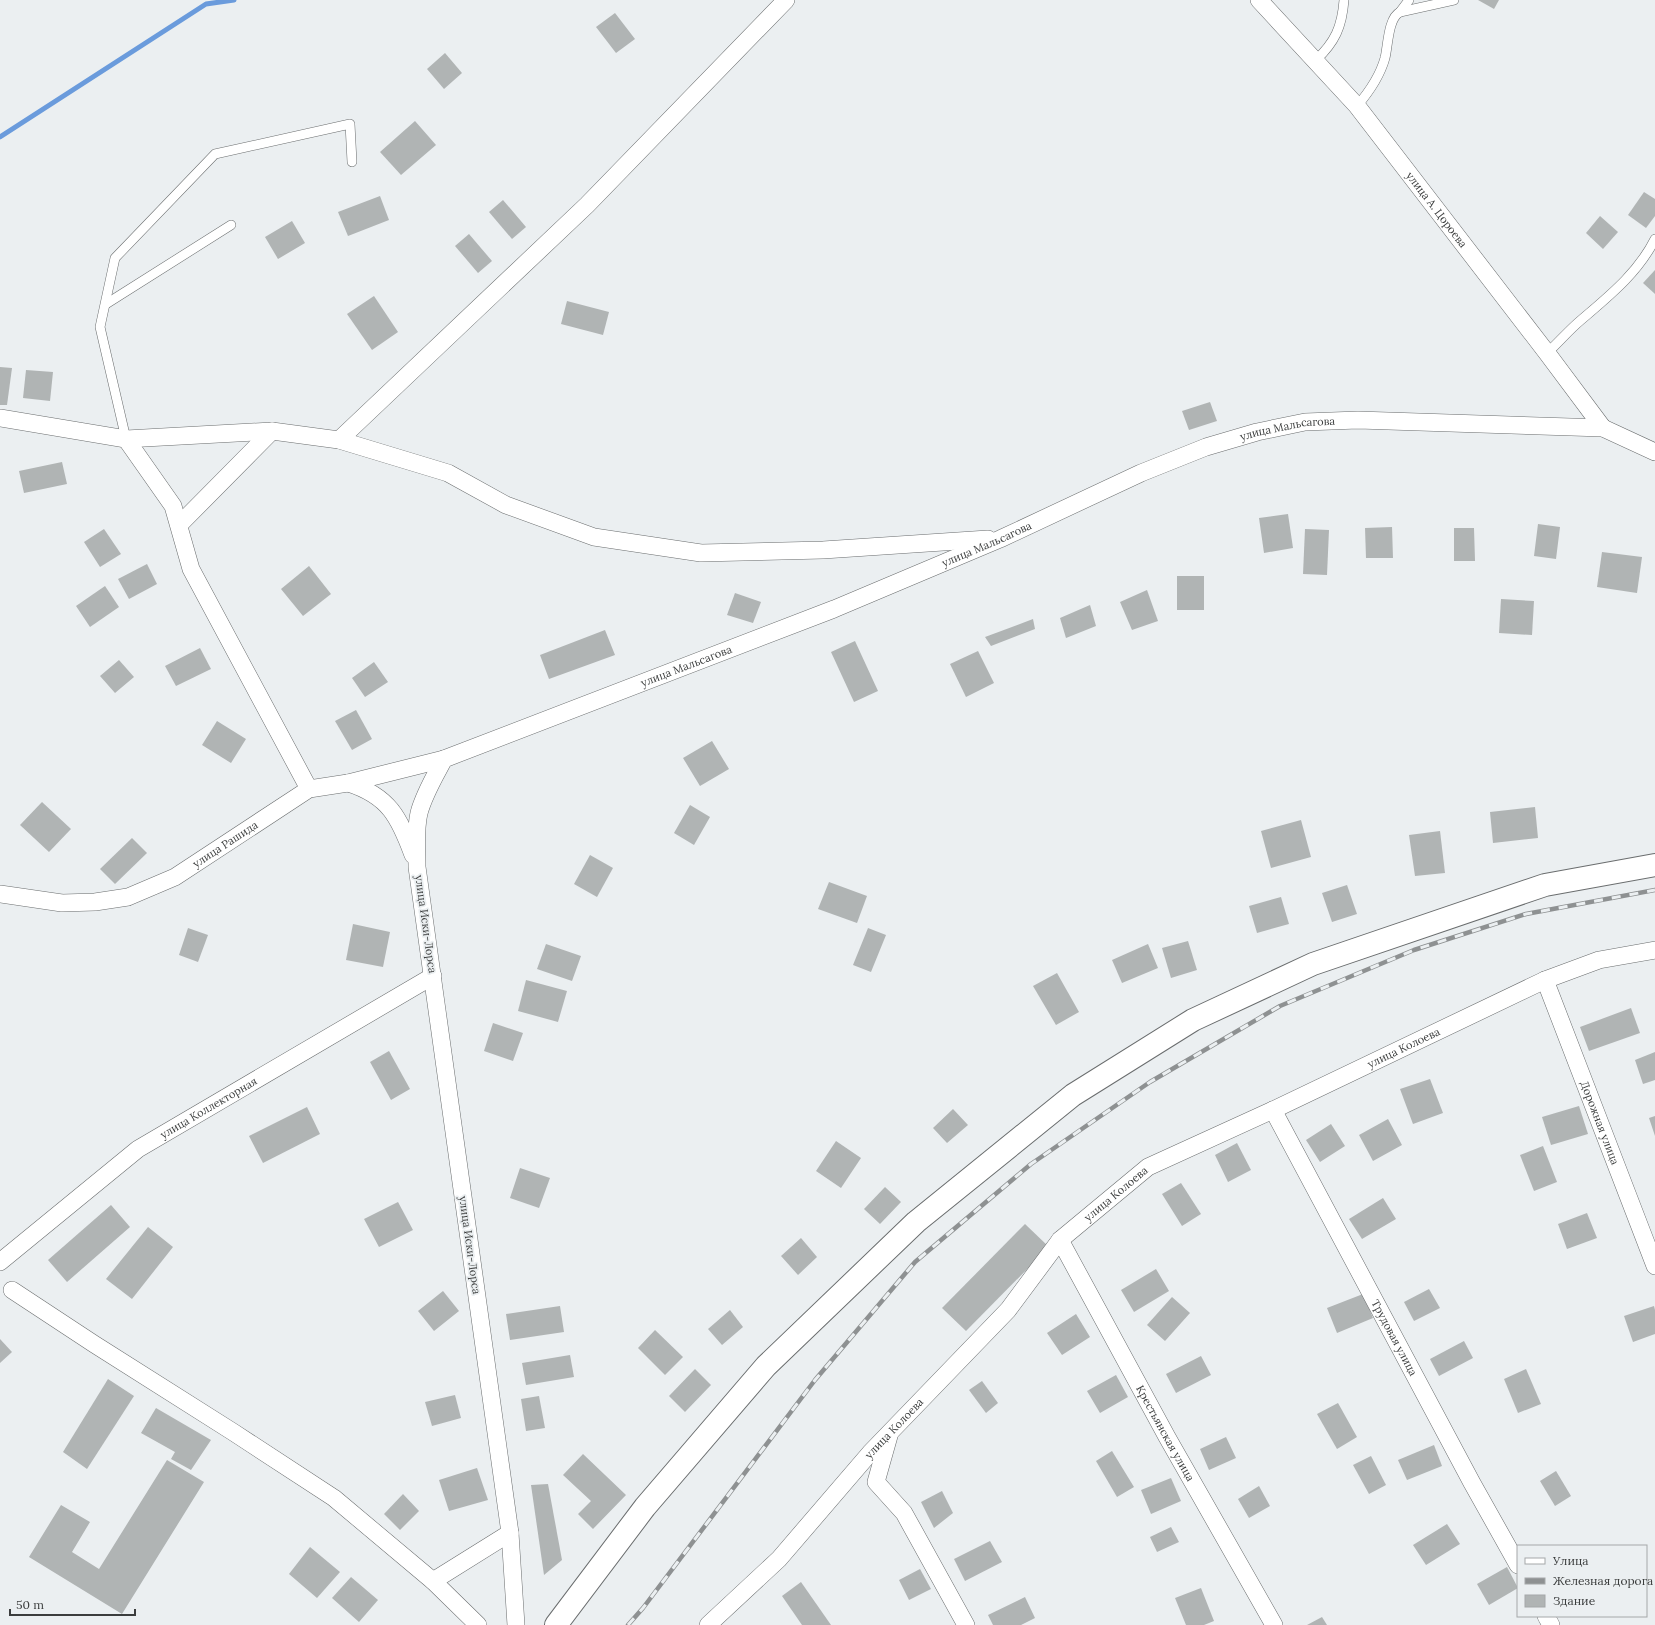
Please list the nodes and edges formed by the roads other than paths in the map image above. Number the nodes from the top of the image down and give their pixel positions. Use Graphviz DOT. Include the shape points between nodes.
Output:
graph roads {
  1 [pos="786,0"];
  2 [pos="1259,0"];
  3 [pos="1344,0"];
  4 [pos="1409,0"];
  5 [pos="1454,0"];
  6 [pos="1400,12"];
  7 [pos="1316,60"];
  8 [pos="1357,106"];
  9 [pos="352,162"];
  10 [pos="231,225"];
  11 [pos="1655,239"];
  12 [pos="106,304"];
  13 [pos="1548,352"];
  14 [pos="0,418"];
  15 [pos="1603,428"];
  16 [pos="272,431"];
  17 [pos="126,439"];
  18 [pos="338,440"];
  19 [pos="1655,452"];
  20 [pos="179,525"];
  21 [pos="1000,539"];
  22 [pos="444,758"];
  23 [pos="348,783"];
  24 [pos="309,789"];
  25 [pos="1655,865"];
  26 [pos="417,866"];
  27 [pos="0,894"];
  28 [pos="1655,950"];
  29 [pos="433,976"];
  30 [pos="1545,980"];
  31 [pos="1273,1110"];
  32 [pos="1060,1240"];
  33 [pos="0,1262"];
  34 [pos="1655,1266"];
  35 [pos="12,1290"];
  36 [pos="890,1433"];
  37 [pos="510,1533"];
  38 [pos="1517,1563"];
  39 [pos="433,1581"];
  40 [pos="517,1624"];
  41 [pos="478,1625"];
  42 [pos="556,1625"];
  43 [pos="708,1625"];
  44 [pos="966,1625"];
  45 [pos="1274,1625"];
  1 -- 18 [label="street" via="587,205"];
  2 -- 7 [label="street, улица А. Цороева"];
  3 -- 7 [label="lane" via="1336,37"];
  4 -- 6 [label="lane"];
  5 -- 6 [label="lane"];
  6 -- 8 [label="lane" via="1395,15 1391,26 1380,71"];
  7 -- 8 [label="street, улица А. Цороева"];
  8 -- 13 [label="street, улица А. Цороева"];
  9 -- 12 [label="lane" via="350,124 215,154 115,258"];
  10 -- 12 [label="lane"];
  11 -- 13 [label="lane" via="1642,261 1611,296"];
  12 -- 17 [label="lane" via="100,327"];
  13 -- 15 [label="street, улица А. Цороева"];
  14 -- 17 [label="street"];
  15 -- 19 [label="street, улица Мальсагова"];
  15 -- 21 [label="street, улица Мальсагова" via="1358,420 1305,422 1257,432 1206,447 1141,473"];
  16 -- 17 [label="street"];
  16 -- 18 [label="street"];
  16 -- 20 [label="street"];
  17 -- 20 [label="street" via="173,506"];
  18 -- 21 [label="street" via="448,473 506,505 594,537 610,540 701,553 824,550"];
  20 -- 24 [label="street" via="191,570"];
  21 -- 22 [label="street, улица Мальсагова" via="834,609"];
  22 -- 23 [label="street, улица Рашида"];
  22 -- 26 [label="street" via="428,788 419,813 416,836"];
  23 -- 24 [label="street, улица Рашида"];
  23 -- 26 [label="street" via="374,793 394,813 406,835"];
  24 -- 27 [label="street, улица Рашида" via="174,877 128,897 62,903"];
  25 -- 42 [label="street" via="1545,885 1313,964 1193,1020 1073,1095 916,1222 766,1366 645,1507"];
  26 -- 29 [label="street, улица Иски-Лорса"];
  28 -- 30 [label="street, улица Колоева" via="1599,960"];
  29 -- 33 [label="street, улица Коллекторная" via="138,1149"];
  29 -- 37 [label="street, улица Иски-Лорса"];
  30 -- 31 [label="street, улица Колоева"];
  30 -- 34 [label="street, Дорожная улица"];
  31 -- 32 [label="street, улица Колоева" via="1148,1167"];
  31 -- 38 [label="street, Трудовая улица" via="1472,1484"];
  32 -- 36 [label="street, улица Колоева" via="1008,1310"];
  32 -- 45 [label="street, Крестьянская улица" via="1167,1437"];
  35 -- 39 [label="street" via="334,1498"];
  36 -- 43 [label="street, улица Колоева" via="779,1558"];
  36 -- 44 [label="street" via="876,1482 904,1513"];
  37 -- 39 [label="street"];
  37 -- 40 [label="street, улица Иски-Лорса"];
  39 -- 41 [label="street"];
}
